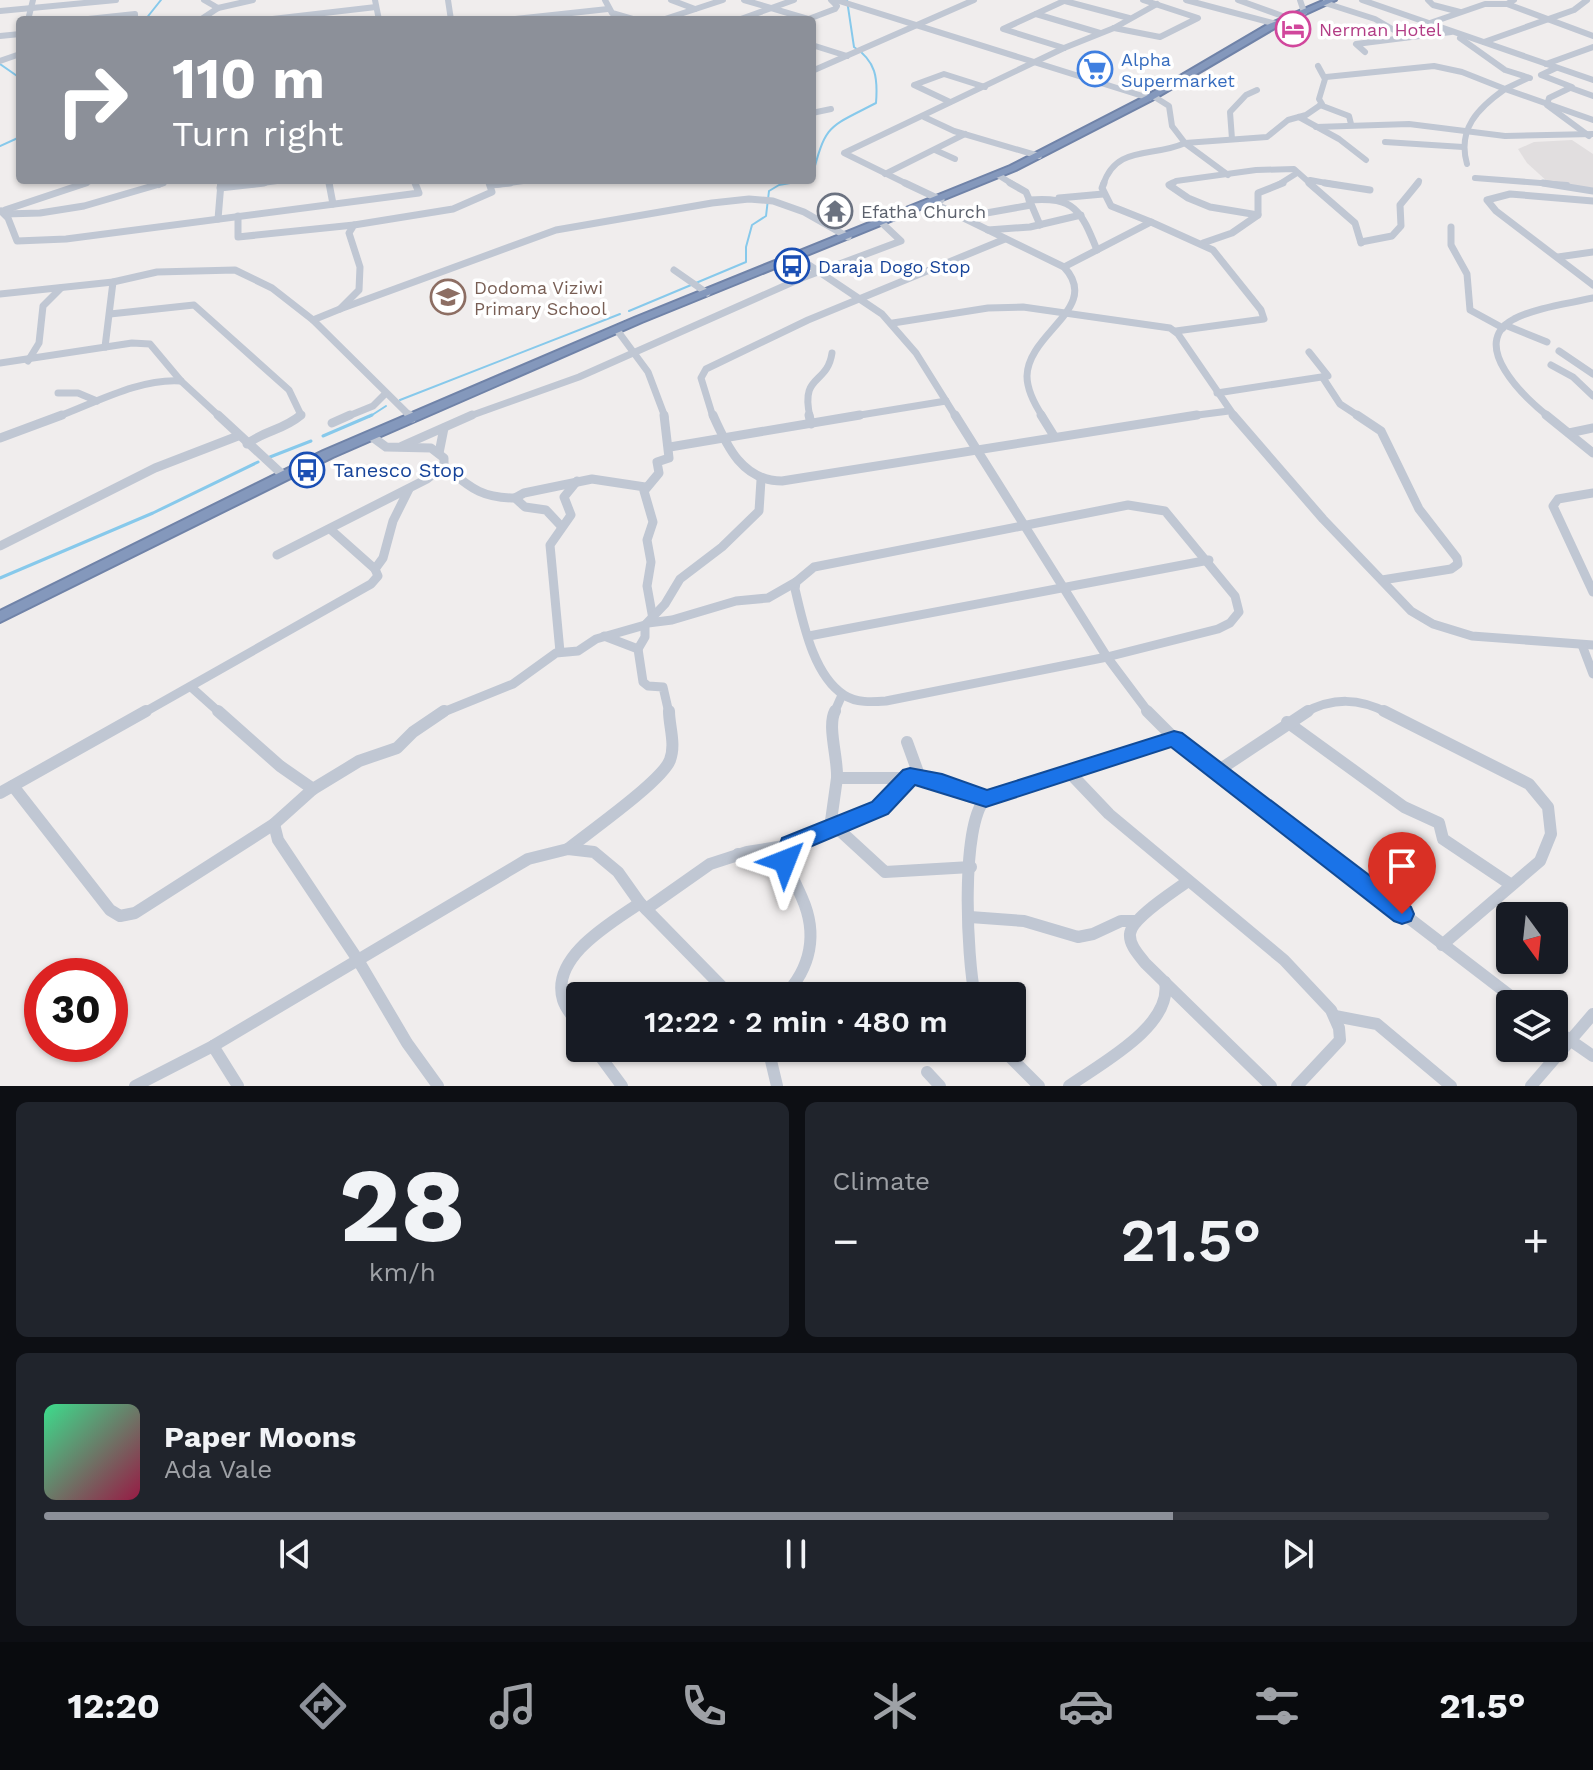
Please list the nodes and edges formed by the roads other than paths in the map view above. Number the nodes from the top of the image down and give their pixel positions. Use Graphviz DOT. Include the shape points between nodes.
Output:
graph roads {
  1 [pos="33,0"];
  2 [pos="116,0"];
  3 [pos="204,0"];
  4 [pos="253,0"];
  5 [pos="605,0"];
  6 [pos="671,0"];
  7 [pos="723,0"];
  8 [pos="744,0"];
  9 [pos="794,0"];
  10 [pos="834,0"];
  11 [pos="971,0"];
  12 [pos="1065,0"];
  13 [pos="1143,0"];
  14 [pos="1186,0"];
  15 [pos="1362,0"];
  16 [pos="1417,0"];
  17 [pos="1514,0"];
  18 [pos="1587,0"];
  19 [pos="1240,1"];
  20 [pos="1329,1"];
  21 [pos="1430,2"];
  22 [pos="375,4"];
  23 [pos="1157,4"];
  24 [pos="1507,4"];
  25 [pos="1302,6"];
  26 [pos="31,8"];
  27 [pos="218,8"];
  28 [pos="772,8"];
  29 [pos="608,9"];
  30 [pos="695,9"];
  31 [pos="0,11"];
  32 [pos="1230,11"];
  33 [pos="1460,12"];
  34 [pos="1036,14"];
  35 [pos="29,16"];
  36 [pos="116,16"];
  37 [pos="135,16"];
  38 [pos="206,16"];
  39 [pos="321,16"];
  40 [pos="547,16"];
  41 [pos="618,16"];
  42 [pos="671,16"];
  43 [pos="749,16"];
  44 [pos="795,16"];
  45 [pos="816,16"];
  46 [pos="1129,18"];
  47 [pos="1288,18"];
  48 [pos="1548,20"];
  49 [pos="1430,23"];
  50 [pos="1276,24"];
  51 [pos="918,26"];
  52 [pos="1114,28"];
  53 [pos="1449,31"];
  54 [pos="1100,33"];
  55 [pos="1593,36"];
  56 [pos="1406,37"];
  57 [pos="1483,42"];
  58 [pos="816,46"];
  59 [pos="1593,47"];
  60 [pos="1064,48"];
  61 [pos="1365,52"];
  62 [pos="847,56"];
  63 [pos="1035,62"];
  64 [pos="1546,64"];
  65 [pos="1318,66"];
  66 [pos="1556,68"];
  67 [pos="816,69"];
  68 [pos="1541,75"];
  69 [pos="1326,77"];
  70 [pos="1528,78"];
  71 [pos="1593,80"];
  72 [pos="985,87"];
  73 [pos="1571,88"];
  74 [pos="1505,89"];
  75 [pos="1257,90"];
  76 [pos="1557,95"];
  77 [pos="1593,96"];
  78 [pos="1151,97"];
  79 [pos="1571,100"];
  80 [pos="950,102"];
  81 [pos="1320,105"];
  82 [pos="1547,105"];
  83 [pos="831,109"];
  84 [pos="816,112"];
  85 [pos="924,117"];
  86 [pos="1299,117"];
  87 [pos="1593,120"];
  88 [pos="1351,124"];
  89 [pos="1316,127"];
  90 [pos="1578,128"];
  91 [pos="1466,131"];
  92 [pos="965,134"];
  93 [pos="1591,136"];
  94 [pos="1551,137"];
  95 [pos="1232,139"];
  96 [pos="1385,142"];
  97 [pos="1185,143"];
  98 [pos="1463,147"];
  99 [pos="935,150"];
  100 [pos="1039,156"];
  101 [pos="955,159"];
  102 [pos="1366,160"];
  103 [pos="1467,164"];
  104 [pos="885,174"];
  105 [pos="998,175"];
  106 [pos="1228,175"];
  107 [pos="1294,176"];
  108 [pos="1475,178"];
  109 [pos="1310,181"];
  110 [pos="1419,181"];
  111 [pos="82,184"];
  112 [pos="160,184"];
  113 [pos="221,184"];
  114 [pos="330,184"];
  115 [pos="416,184"];
  116 [pos="490,184"];
  117 [pos="1370,190"];
  118 [pos="1593,191"];
  119 [pos="1103,194"];
  120 [pos="1059,198"];
  121 [pos="937,201"];
  122 [pos="1593,201"];
  123 [pos="1030,202"];
  124 [pos="333,204"];
  125 [pos="2,212"];
  126 [pos="1228,212"];
  127 [pos="1081,215"];
  128 [pos="1258,215"];
  129 [pos="238,216"];
  130 [pos="962,217"];
  131 [pos="218,219"];
  132 [pos="1151,222"];
  133 [pos="883,224"];
  134 [pos="354,225"];
  135 [pos="1040,225"];
  136 [pos="1451,227"];
  137 [pos="1241,229"];
  138 [pos="988,230"];
  139 [pos="848,237"];
  140 [pos="1005,239"];
  141 [pos="1203,243"];
  142 [pos="1097,250"];
  143 [pos="1593,252"];
  144 [pos="797,257"];
  145 [pos="1558,257"];
  146 [pos="1064,267"];
  147 [pos="674,270"];
  148 [pos="819,272"];
  149 [pos="113,282"];
  150 [pos="1593,285"];
  151 [pos="63,286"];
  152 [pos="704,291"];
  153 [pos="0,294"];
  154 [pos="861,298"];
  155 [pos="1593,298"];
  156 [pos="340,309"];
  157 [pos="1067,313"];
  158 [pos="110,314"];
  159 [pos="313,320"];
  160 [pos="893,323"];
  161 [pos="1504,326"];
  162 [pos="617,330"];
  163 [pos="1176,331"];
  164 [pos="1547,342"];
  165 [pos="105,347"];
  166 [pos="638,350"];
  167 [pos="1559,351"];
  168 [pos="1309,352"];
  169 [pos="832,353"];
  170 [pos="28,361"];
  171 [pos="0,363"];
  172 [pos="1551,365"];
  173 [pos="1573,377"];
  174 [pos="1593,377"];
  175 [pos="1323,378"];
  176 [pos="181,381"];
  177 [pos="58,393"];
  178 [pos="1217,393"];
  179 [pos="385,394"];
  180 [pos="1593,396"];
  181 [pos="97,401"];
  182 [pos="946,401"];
  183 [pos="1229,411"];
  184 [pos="412,418"];
  185 [pos="332,423"];
  186 [pos="811,424"];
  187 [pos="444,428"];
  188 [pos="1593,428"];
  189 [pos="1569,433"];
  190 [pos="238,436"];
  191 [pos="371,436"];
  192 [pos="1054,436"];
  193 [pos="725,437"];
  194 [pos="0,438"];
  195 [pos="247,444"];
  196 [pos="402,446"];
  197 [pos="670,447"];
  198 [pos="975,449"];
  199 [pos="439,453"];
  200 [pos="1593,453"];
  201 [pos="444,466"];
  202 [pos="283,475"];
  203 [pos="761,480"];
  204 [pos="577,481"];
  205 [pos="645,487"];
  206 [pos="409,489"];
  207 [pos="1593,493"];
  208 [pos="515,498"];
  209 [pos="1026,524"];
  210 [pos="561,526"];
  211 [pos="330,529"];
  212 [pos="0,546"];
  213 [pos="277,555"];
  214 [pos="1209,560"];
  215 [pos="375,569"];
  216 [pos="1382,580"];
  217 [pos="796,582"];
  218 [pos="1066,588"];
  219 [pos="1593,592"];
  220 [pos="0,617"];
  221 [pos="649,622"];
  222 [pos="604,636"];
  223 [pos="809,636"];
  224 [pos="1587,645"];
  225 [pos="638,649"];
  226 [pos="560,652"];
  227 [pos="1107,657"];
  228 [pos="1593,674"];
  229 [pos="191,687"];
  230 [pos="842,695"];
  231 [pos="1287,722"];
  232 [pos="1174,738"];
  233 [pos="907,742"];
  234 [pos="1069,772"];
  235 [pos="1216,772"];
  236 [pos="910,776"];
  237 [pos="837,778"];
  238 [pos="924,778"];
  239 [pos="13,786"];
  240 [pos="313,789"];
  241 [pos="0,793"];
  242 [pos="986,798"];
  243 [pos="274,824"];
  244 [pos="833,828"];
  245 [pos="790,845"];
  246 [pos="568,849"];
  247 [pos="738,854"];
  248 [pos="971,867"];
  249 [pos="1188,881"];
  250 [pos="1510,884"];
  251 [pos="797,888"];
  252 [pos="643,906"];
  253 [pos="970,917"];
  254 [pos="1136,921"];
  255 [pos="1442,945"];
  256 [pos="358,960"];
  257 [pos="717,982"];
  258 [pos="795,982"];
  259 [pos="972,982"];
  260 [pos="1165,982"];
  261 [pos="1502,990"];
  262 [pos="566,1005"];
  263 [pos="1593,1014"];
  264 [pos="1335,1016"];
  265 [pos="1570,1041"];
  266 [pos="213,1046"];
  267 [pos="1593,1056"];
  268 [pos="604,1062"];
  269 [pos="771,1062"];
  270 [pos="1015,1062"];
  271 [pos="927,1072"];
  272 [pos="135,1086"];
  273 [pos="238,1086"];
  274 [pos="438,1086"];
  275 [pos="622,1086"];
  276 [pos="777,1086"];
  277 [pos="940,1086"];
  278 [pos="1039,1086"];
  279 [pos="1069,1086"];
  280 [pos="1271,1086"];
  281 [pos="1297,1086"];
  282 [pos="1451,1086"];
  283 [pos="1531,1086"];
  1 -- 26 [label="street"];
  2 -- 26 [label="street"];
  3 -- 27 [label="street"];
  4 -- 27 [label="street"];
  5 -- 29 [label="street"];
  6 -- 30 [label="street"];
  7 -- 30 [label="street"];
  8 -- 28 [label="street"];
  9 -- 28 [label="street"];
  10 -- 45 [label="street" via="835,9"];
  10 -- 51 [label="street"];
  11 -- 51 [label="street"];
  12 -- 34 [label="street"];
  12 -- 46 [label="street"];
  13 -- 23 [label="street"];
  14 -- 32 [label="street"];
  15 -- 49 [label="street"];
  16 -- 21 [label="street"];
  17 -- 24 [label="street"];
  18 -- 48 [label="street"];
  19 -- 32 [label="street"];
  19 -- 47 [label="street"];
  20 -- 25 [label="highway"];
  20 -- 56 [label="street"];
  21 -- 33 [label="street"];
  22 -- 39 [label="street"];
  23 -- 46 [label="street"];
  23 -- 52 [label="street" via="1198,18 1160,37"];
  24 -- 33 [label="street"];
  24 -- 48 [label="street"];
  25 -- 47 [label="highway"];
  26 -- 31 [label="street"];
  26 -- 35 [label="street"];
  27 -- 38 [label="street"];
  28 -- 43 [label="street"];
  28 -- 44 [label="street"];
  29 -- 40 [label="street"];
  29 -- 41 [label="street"];
  30 -- 42 [label="street"];
  32 -- 50 [label="street"];
  33 -- 49 [label="street"];
  34 -- 54 [label="street"];
  34 -- 60 [label="street" via="1003,29"];
  36 -- 37 [label="street"];
  46 -- 52 [label="street"];
  47 -- 50 [label="highway"];
  48 -- 55 [label="street"];
  48 -- 57 [label="street"];
  49 -- 53 [label="street"];
  50 -- 78 [label="highway"];
  51 -- 62 [label="street"];
  51 -- 63 [label="street"];
  52 -- 54 [label="street"];
  53 -- 56 [label="street"];
  53 -- 57 [label="street"];
  53 -- 70 [label="street" via="1497,66"];
  54 -- 60 [label="street"];
  56 -- 61 [label="street" via="1356,44"];
  57 -- 64 [label="street"];
  58 -- 62 [label="street"];
  59 -- 64 [label="street"];
  60 -- 63 [label="street"];
  62 -- 67 [label="street"];
  63 -- 72 [label="street"];
  63 -- 78 [label="street"];
  64 -- 66 [label="street"];
  65 -- 69 [label="street"];
  66 -- 68 [label="street"];
  66 -- 71 [label="street"];
  68 -- 70 [label="street"];
  68 -- 73 [label="street"];
  69 -- 74 [label="street" via="1434,66"];
  69 -- 81 [label="street"];
  70 -- 74 [label="street"];
  72 -- 80 [label="street"];
  72 -- 80 [label="street" via="945,74 914,85"];
  73 -- 76 [label="street"];
  73 -- 77 [label="street"];
  74 -- 82 [label="street"];
  74 -- 91 [label="street" via="1473,114"];
  75 -- 95 [label="street" via="1230,112"];
  76 -- 79 [label="street"];
  76 -- 82 [label="street"];
  78 -- 97 [label="street" via="1169,106 1172,126"];
  78 -- 100 [label="highway"];
  80 -- 85 [label="street"];
  81 -- 86 [label="street"];
  81 -- 88 [label="street" via="1349,116"];
  82 -- 87 [label="street"];
  82 -- 90 [label="street"];
  83 -- 84 [label="street"];
  85 -- 92 [label="street"];
  85 -- 104 [label="street" via="844,153"];
  86 -- 89 [label="street"];
  86 -- 95 [label="street" via="1267,137"];
  88 -- 89 [label="street"];
  88 -- 91 [label="street"];
  89 -- 102 [label="street"];
  90 -- 93 [label="street"];
  90 -- 94 [label="street"];
  91 -- 94 [label="street"];
  91 -- 98 [label="street"];
  92 -- 99 [label="street"];
  92 -- 100 [label="street"];
  93 -- 94 [label="street"];
  95 -- 97 [label="street"];
  96 -- 98 [label="street"];
  97 -- 106 [label="street"];
  97 -- 119 [label="street" via="1118,158 1108,167"];
  98 -- 103 [label="street"];
  99 -- 101 [label="street"];
  99 -- 104 [label="street"];
  100 -- 105 [label="highway"];
  104 -- 121 [label="street"];
  105 -- 121 [label="highway"];
  105 -- 123 [label="street" via="1021,186"];
  106 -- 107 [label="street" via="1294,169"];
  106 -- 126 [label="street" via="1169,185"];
  107 -- 109 [label="street"];
  107 -- 128 [label="street" via="1258,193"];
  108 -- 118 [label="street"];
  109 -- 110 [label="street" via="1355,223 1361,242 1396,233 1403,219 1400,205"];
  109 -- 117 [label="street"];
  111 -- 125 [label="street"];
  112 -- 125 [label="street" via="84,206"];
  113 -- 131 [label="street"];
  114 -- 124 [label="street"];
  115 -- 124 [label="street" via="419,193"];
  116 -- 134 [label="street" via="492,192 453,209"];
  119 -- 120 [label="street"];
  119 -- 132 [label="street" via="1111,206"];
  120 -- 123 [label="street"];
  120 -- 127 [label="street"];
  121 -- 130 [label="street"];
  121 -- 133 [label="highway"];
  122 -- 145 [label="street" via="1487,199"];
  123 -- 130 [label="street"];
  123 -- 135 [label="street"];
  124 -- 129 [label="street"];
  125 -- 131 [label="street" via="17,241"];
  126 -- 128 [label="street"];
  126 -- 137 [label="street"];
  127 -- 135 [label="street"];
  127 -- 142 [label="street"];
  128 -- 137 [label="street"];
  129 -- 131 [label="street"];
  129 -- 134 [label="street" via="238,237"];
  130 -- 138 [label="street"];
  132 -- 141 [label="street"];
  132 -- 142 [label="street"];
  133 -- 139 [label="highway"];
  133 -- 148 [label="street" via="901,241"];
  134 -- 156 [label="street" via="349,233 360,267 359,290"];
  135 -- 138 [label="street"];
  136 -- 161 [label="street" via="1451,245 1467,274 1470,310"];
  137 -- 141 [label="street"];
  138 -- 140 [label="street"];
  139 -- 144 [label="highway"];
  139 -- 156 [label="street" via="773,201 664,210 556,230"];
  140 -- 146 [label="street"];
  140 -- 154 [label="street"];
  141 -- 163 [label="street" via="1264,319"];
  142 -- 146 [label="street"];
  143 -- 145 [label="street"];
  144 -- 148 [label="street"];
  144 -- 152 [label="highway"];
  145 -- 150 [label="street"];
  146 -- 157 [label="street" via="1079,291"];
  147 -- 152 [label="street"];
  148 -- 154 [label="street"];
  148 -- 166 [label="street"];
  149 -- 151 [label="street"];
  149 -- 158 [label="street"];
  149 -- 159 [label="street" via="157,272 235,270 272,288"];
  151 -- 153 [label="street"];
  151 -- 170 [label="street" via="43,306 39,343"];
  152 -- 162 [label="highway"];
  154 -- 160 [label="street"];
  154 -- 193 [label="street" via="701,373 707,407"];
  155 -- 161 [label="street"];
  156 -- 159 [label="street"];
  157 -- 160 [label="street" via="1003,307"];
  157 -- 163 [label="street"];
  157 -- 192 [label="street" via="1044,334 1028,362 1031,395"];
  158 -- 165 [label="street"];
  158 -- 195 [label="street" via="194,305 289,390 301,415"];
  159 -- 179 [label="street"];
  160 -- 182 [label="street"];
  161 -- 164 [label="street"];
  161 -- 189 [label="street" via="1494,350 1503,373"];
  162 -- 166 [label="street"];
  162 -- 184 [label="highway"];
  163 -- 178 [label="street"];
  165 -- 170 [label="street"];
  165 -- 176 [label="street" via="150,344"];
  166 -- 187 [label="street"];
  166 -- 197 [label="street" via="661,403"];
  167 -- 174 [label="street"];
  168 -- 175 [label="street" via="1328,372"];
  169 -- 186 [label="street" via="827,371 804,394"];
  170 -- 171 [label="street"];
  172 -- 173 [label="street"];
  173 -- 174 [label="street"];
  173 -- 180 [label="street"];
  175 -- 178 [label="street"];
  175 -- 216 [label="street" via="1340,404 1380,430 1419,509 1457,558 1454,568"];
  176 -- 181 [label="street" via="156,382"];
  176 -- 190 [label="street"];
  177 -- 181 [label="street" via="78,393"];
  178 -- 183 [label="street"];
  179 -- 184 [label="street"];
  179 -- 185 [label="street" via="373,406"];
  181 -- 194 [label="street"];
  182 -- 186 [label="street"];
  182 -- 198 [label="street"];
  183 -- 192 [label="street"];
  183 -- 216 [label="street"];
  184 -- 191 [label="highway"];
  186 -- 193 [label="street"];
  187 -- 196 [label="street"];
  187 -- 199 [label="street"];
  188 -- 189 [label="street"];
  189 -- 200 [label="street"];
  190 -- 195 [label="street"];
  190 -- 212 [label="street" via="155,468"];
  191 -- 196 [label="street" via="386,447"];
  191 -- 202 [label="highway"];
  192 -- 198 [label="street"];
  193 -- 197 [label="street"];
  193 -- 203 [label="street" via="743,467"];
  195 -- 202 [label="street"];
  196 -- 199 [label="street"];
  197 -- 205 [label="street" via="669,458 657,462 659,473"];
  198 -- 203 [label="street" via="793,480"];
  198 -- 209 [label="street"];
  199 -- 201 [label="street"];
  201 -- 206 [label="street"];
  201 -- 208 [label="street" via="482,495"];
  202 -- 220 [label="highway"];
  203 -- 221 [label="street" via="759,511 680,579"];
  204 -- 205 [label="street" via="607,479 625,487"];
  204 -- 208 [label="street"];
  204 -- 210 [label="street" via="565,493 572,512"];
  205 -- 221 [label="street" via="653,515 647,540"];
  206 -- 211 [label="street"];
  206 -- 215 [label="street"];
  207 -- 219 [label="street" via="1558,499 1553,506"];
  208 -- 210 [label="street" via="525,507 547,511"];
  209 -- 214 [label="street" via="1128,505 1149,506 1168,514"];
  209 -- 217 [label="street" via="823,565"];
  209 -- 218 [label="street"];
  210 -- 226 [label="street" via="550,545"];
  211 -- 213 [label="street"];
  211 -- 215 [label="street"];
  214 -- 218 [label="street"];
  214 -- 227 [label="street" via="1239,604 1235,619 1218,629"];
  215 -- 229 [label="street" via="378,576 371,584"];
  216 -- 224 [label="street" via="1411,611 1455,632"];
  217 -- 221 [label="street" via="768,598"];
  217 -- 223 [label="street"];
  218 -- 223 [label="street"];
  218 -- 227 [label="street"];
  221 -- 222 [label="street"];
  221 -- 225 [label="street"];
  222 -- 225 [label="street"];
  222 -- 226 [label="street" via="578,651"];
  223 -- 230 [label="street" via="827,679"];
  224 -- 228 [label="street"];
  225 -- 246 [label="street" via="643,682 661,685 668,699 670,761"];
  226 -- 240 [label="street" via="513,684 448,708 397,748 359,761"];
  227 -- 230 [label="street" via="886,701"];
  227 -- 232 [label="street" via="1137,700"];
  229 -- 239 [label="street"];
  229 -- 240 [label="street"];
  230 -- 237 [label="street" via="830,720"];
  231 -- 235 [label="street"];
  231 -- 250 [label="street" via="1404,807 1439,823 1443,839"];
  231 -- 250 [label="street" via="1342,699 1373,705 1529,784 1548,807 1551,834 1540,861"];
  232 -- 234 [label="street"];
  232 -- 235 [label="street"];
  233 -- 238 [label="street"];
  234 -- 242 [label="street"];
  234 -- 249 [label="street"];
  235 -- 255 [label="street"];
  236 -- 237 [label="street"];
  236 -- 238 [label="street"];
  236 -- 244 [label="street" via="880,808"];
  237 -- 244 [label="street"];
  238 -- 242 [label="street"];
  239 -- 241 [label="street"];
  239 -- 243 [label="street" via="120,916 156,902"];
  240 -- 243 [label="street"];
  242 -- 248 [label="street" via="971,829"];
  243 -- 256 [label="street" via="278,840"];
  244 -- 245 [label="street"];
  244 -- 248 [label="street" via="885,872"];
  245 -- 247 [label="street"];
  245 -- 251 [label="street" via="785,861"];
  246 -- 252 [label="street" via="594,852 618,872"];
  246 -- 256 [label="street" via="528,859"];
  247 -- 251 [label="street" via="760,860"];
  247 -- 252 [label="street" via="695,872"];
  248 -- 253 [label="street"];
  249 -- 254 [label="street"];
  249 -- 264 [label="street" via="1284,960"];
  250 -- 255 [label="street"];
  251 -- 258 [label="street" via="814,937 806,968"];
  252 -- 257 [label="street"];
  252 -- 262 [label="street" via="588,940 569,963 560,984"];
  253 -- 254 [label="street" via="1024,921 1078,937"];
  253 -- 259 [label="street"];
  254 -- 260 [label="street" via="1129,932 1132,945"];
  255 -- 261 [label="street"];
  256 -- 266 [label="street"];
  256 -- 274 [label="street"];
  260 -- 279 [label="street" via="1167,1000 1155,1017"];
  260 -- 280 [label="street"];
  263 -- 265 [label="street"];
  264 -- 281 [label="street" via="1340,1040"];
  264 -- 282 [label="street" via="1377,1024"];
  265 -- 267 [label="street"];
  265 -- 283 [label="street"];
  266 -- 272 [label="street"];
  266 -- 273 [label="street"];
  268 -- 275 [label="street"];
  269 -- 276 [label="street"];
  270 -- 278 [label="street"];
  271 -- 277 [label="street"];
}
